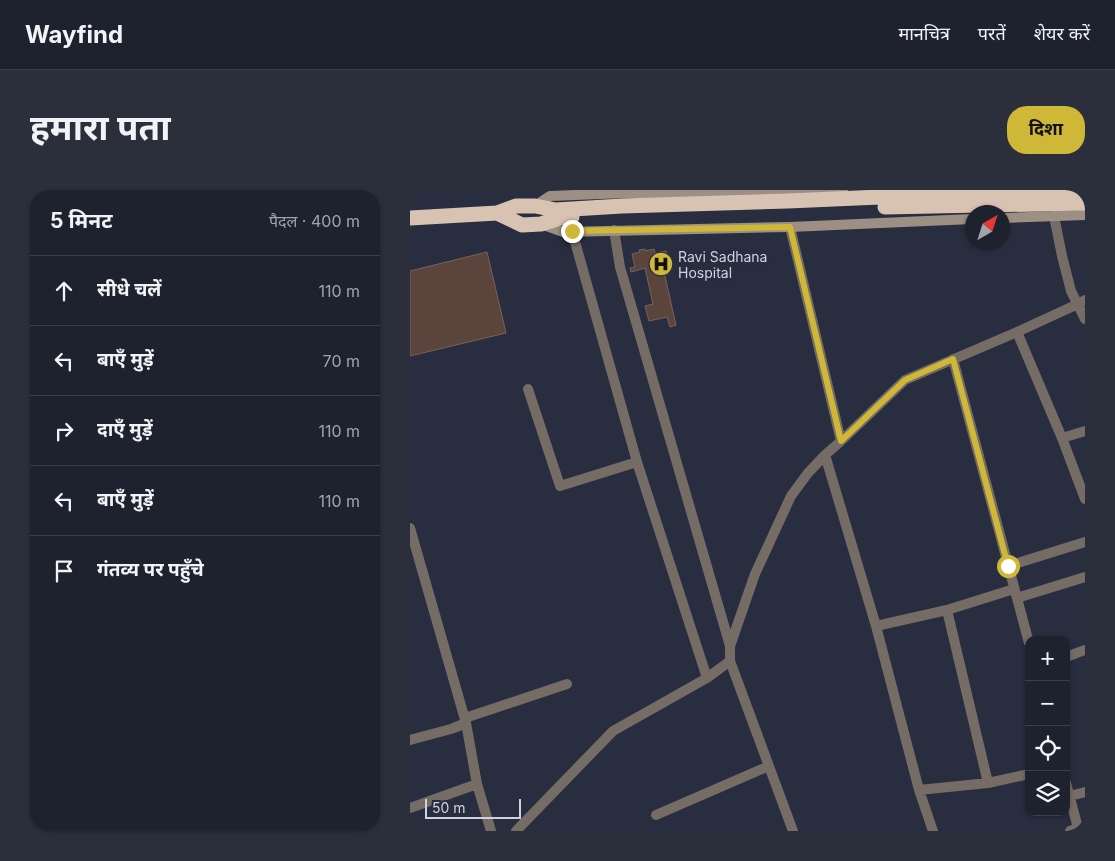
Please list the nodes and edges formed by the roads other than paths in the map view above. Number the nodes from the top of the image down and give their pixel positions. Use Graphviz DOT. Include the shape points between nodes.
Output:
graph roads {
  1 [pos="844,190"];
  2 [pos="812,191"];
  3 [pos="704,192"];
  4 [pos="1085,192"];
  5 [pos="541,198"];
  6 [pos="1085,204"];
  7 [pos="497,213"];
  8 [pos="1085,215"];
  9 [pos="1054,216"];
  10 [pos="410,218"];
  11 [pos="1010,218"];
  12 [pos="965,219"];
  13 [pos="541,224"];
  14 [pos="790,227"];
  15 [pos="614,230"];
  16 [pos="572,231"];
  17 [pos="1082,302"];
  18 [pos="1085,320"];
  19 [pos="1017,332"];
  20 [pos="953,359"];
  21 [pos="528,389"];
  22 [pos="1085,431"];
  23 [pos="1062,438"];
  24 [pos="841,441"];
  25 [pos="825,455"];
  26 [pos="637,462"];
  27 [pos="1085,499"];
  28 [pos="410,528"];
  29 [pos="1085,542"];
  30 [pos="412,543"];
  31 [pos="1008,566"];
  32 [pos="1085,577"];
  33 [pos="1016,594"];
  34 [pos="947,610"];
  35 [pos="876,626"];
  36 [pos="1027,636"];
  37 [pos="730,646"];
  38 [pos="1085,650"];
  39 [pos="1070,656"];
  40 [pos="730,661"];
  41 [pos="707,678"];
  42 [pos="567,684"];
  43 [pos="466,723"];
  44 [pos="410,740"];
  45 [pos="769,766"];
  46 [pos="1025,775"];
  47 [pos="988,783"];
  48 [pos="477,784"];
  49 [pos="919,790"];
  50 [pos="1085,792"];
  51 [pos="1070,796"];
  52 [pos="410,808"];
  53 [pos="656,815"];
  54 [pos="491,831"];
  55 [pos="516,831"];
  56 [pos="793,831"];
  57 [pos="933,831"];
  58 [pos="1070,831"];
  1 -- 2 [label="main road"];
  2 -- 3 [label="main road"];
  3 -- 5 [label="main road"];
  4 -- 5 [label="highway" via="556,210"];
  5 -- 7 [label="highway"];
  6 -- 13 [label="highway" via="705,211 560,218"];
  7 -- 10 [label="highway"];
  7 -- 13 [label="highway" via="522,225"];
  8 -- 9 [label="main road"];
  9 -- 11 [label="main road"];
  9 -- 17 [label="street" via="1071,291"];
  12 -- 14 [label="main road"];
  13 -- 16 [label="main road" via="563,232"];
  14 -- 15 [label="main road"];
  14 -- 24 [label="street"];
  15 -- 16 [label="main road"];
  15 -- 37 [label="street" via="620,268"];
  16 -- 26 [label="street"];
  17 -- 18 [label="street"];
  17 -- 19 [label="street"];
  19 -- 20 [label="street"];
  19 -- 23 [label="street"];
  20 -- 24 [label="street" via="905,380"];
  20 -- 31 [label="street"];
  21 -- 26 [label="street" via="560,486"];
  22 -- 23 [label="street"];
  23 -- 27 [label="street"];
  24 -- 25 [label="street"];
  25 -- 35 [label="street"];
  25 -- 37 [label="street" via="791,496 755,574"];
  26 -- 41 [label="street"];
  28 -- 30 [label="street"];
  29 -- 31 [label="street"];
  30 -- 43 [label="street"];
  31 -- 33 [label="street"];
  32 -- 33 [label="street"];
  33 -- 34 [label="street"];
  33 -- 36 [label="street"];
  34 -- 35 [label="street"];
  34 -- 47 [label="street"];
  35 -- 49 [label="street"];
  37 -- 40 [label="street"];
  38 -- 39 [label="street"];
  40 -- 41 [label="street"];
  40 -- 45 [label="street"];
  41 -- 55 [label="street" via="613,731"];
  42 -- 43 [label="street" via="464,718"];
  43 -- 44 [label="street"];
  43 -- 48 [label="street"];
  45 -- 53 [label="street"];
  45 -- 56 [label="street"];
  46 -- 47 [label="street"];
  47 -- 49 [label="street"];
  48 -- 52 [label="street"];
  48 -- 54 [label="street"];
  49 -- 57 [label="street"];
  50 -- 51 [label="street"];
  51 -- 58 [label="street" via="1078,828"];
}
